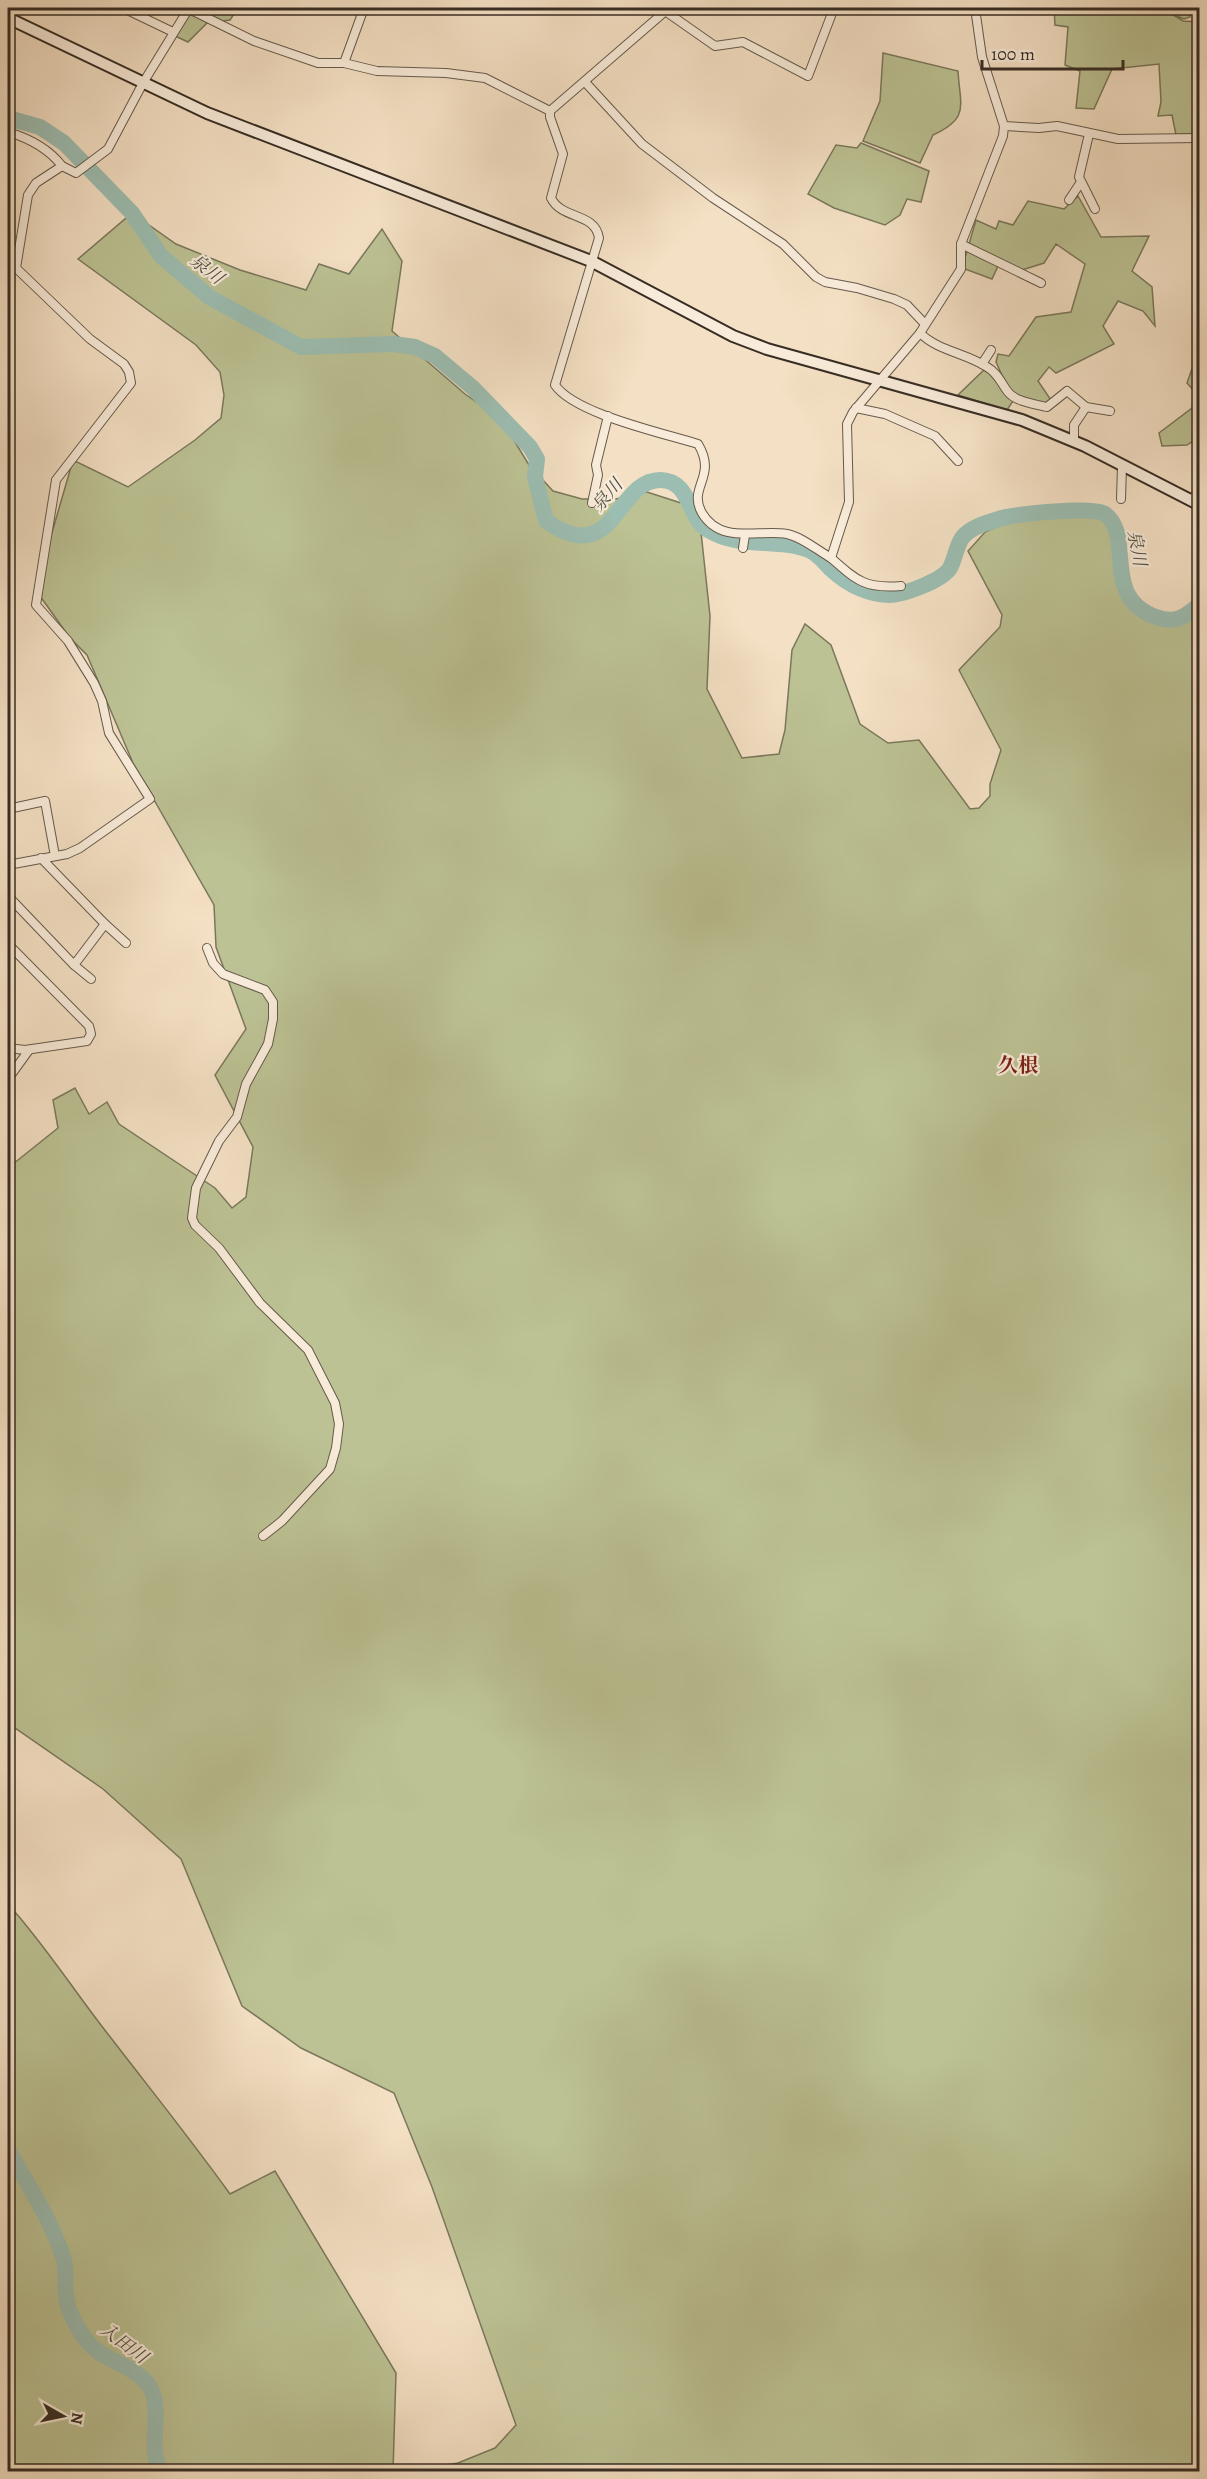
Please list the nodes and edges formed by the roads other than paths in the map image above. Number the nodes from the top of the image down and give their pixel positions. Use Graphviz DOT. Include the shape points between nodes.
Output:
graph roads {
  1 [pos="123,8"];
  2 [pos="189,8"];
  3 [pos="364,8"];
  4 [pos="834,8"];
  5 [pos="975,8"];
  6 [pos="667,9"];
  7 [pos="8,18"];
  8 [pos="172,32"];
  9 [pos="344,63"];
  10 [pos="143,82"];
  11 [pos="585,82"];
  12 [pos="550,111"];
  13 [pos="1005,126"];
  14 [pos="8,132"];
  15 [pos="1089,134"];
  16 [pos="1200,138"];
  17 [pos="62,166"];
  18 [pos="1081,182"];
  19 [pos="1069,200"];
  20 [pos="1095,208"];
  21 [pos="961,244"];
  22 [pos="591,261"];
  23 [pos="12,268"];
  24 [pos="1041,283"];
  25 [pos="925,324"];
  26 [pos="920,333"];
  27 [pos="991,350"];
  28 [pos="982,364"];
  29 [pos="881,381"];
  30 [pos="1086,407"];
  31 [pos="856,408"];
  32 [pos="1110,411"];
  33 [pos="609,416"];
  34 [pos="1074,441"];
  35 [pos="958,461"];
  36 [pos="1122,465"];
  37 [pos="1200,489"];
  38 [pos="1121,499"];
  39 [pos="592,503"];
  40 [pos="1195,503"];
  41 [pos="745,535"];
  42 [pos="743,548"];
  43 [pos="831,558"];
  44 [pos="902,586"];
  45 [pos="8,809"];
  46 [pos="56,856"];
  47 [pos="41,858"];
  48 [pos="8,865"];
  49 [pos="8,896"];
  50 [pos="105,924"];
  51 [pos="126,943"];
  52 [pos="8,944"];
  53 [pos="207,948"];
  54 [pos="74,965"];
  55 [pos="91,979"];
  56 [pos="8,1048"];
  57 [pos="29,1050"];
  58 [pos="8,1079"];
  59 [pos="263,1536"];
  1 -- 8 [label="street"];
  2 -- 8 [label="street"];
  2 -- 9 [label="street" via="254,41 318,63"];
  3 -- 9 [label="street"];
  4 -- 6 [label="street" via="808,76 743,42 715,46"];
  5 -- 13 [label="street" via="982,57"];
  6 -- 11 [label="street"];
  7 -- 10 [label="street"];
  8 -- 10 [label="street"];
  9 -- 12 [label="street" via="377,71 485,78"];
  10 -- 17 [label="street" via="108,149 76,173"];
  10 -- 22 [label="street" via="207,113"];
  11 -- 12 [label="street"];
  11 -- 25 [label="street" via="642,144 783,244 816,277 894,299"];
  12 -- 22 [label="street" via="563,154 551,198 559,209 590,221 598,229"];
  13 -- 15 [label="street" via="1057,126"];
  13 -- 21 [label="street"];
  14 -- 17 [label="street" via="55,157"];
  15 -- 16 [label="street" via="1118,139"];
  15 -- 18 [label="street"];
  17 -- 23 [label="street" via="36,183 28,195"];
  18 -- 19 [label="street"];
  18 -- 20 [label="street"];
  21 -- 24 [label="street"];
  21 -- 25 [label="street" via="961,269"];
  22 -- 29 [label="street" via="733,336"];
  22 -- 33 [label="street" via="555,385 561,394"];
  23 -- 46 [label="street" via="90,339 124,364 131,383 56,480 36,605 68,641 94,683 109,733 150,799 80,848"];
  25 -- 26 [label="street"];
  26 -- 28 [label="street"];
  26 -- 29 [label="street"];
  27 -- 28 [label="street"];
  28 -- 30 [label="street" via="1000,378 1009,394 1024,402 1047,407 1067,391"];
  29 -- 31 [label="street"];
  29 -- 34 [label="street" via="1022,420"];
  30 -- 32 [label="street"];
  30 -- 34 [label="street" via="1074,425"];
  31 -- 35 [label="street" via="885,414 935,436"];
  31 -- 43 [label="street" via="847,424 849,502"];
  33 -- 39 [label="street" via="596,465 598,475"];
  33 -- 41 [label="street" via="698,444 707,458 698,505 704,515 725,531"];
  34 -- 36 [label="street"];
  36 -- 38 [label="street"];
  36 -- 40 [label="street"];
  37 -- 40 [label="street"];
  41 -- 42 [label="street"];
  41 -- 43 [label="street" via="794,536"];
  43 -- 44 [label="street" via="857,581 878,588"];
  45 -- 46 [label="street" via="45,801"];
  46 -- 47 [label="street"];
  47 -- 48 [label="street"];
  47 -- 50 [label="street"];
  49 -- 54 [label="street"];
  50 -- 51 [label="street"];
  50 -- 54 [label="street"];
  52 -- 57 [label="street" via="88,1026 91,1034 87,1041"];
  53 -- 59 [label="street" via="223,974 265,990 273,1002 273,1019 268,1044 246,1084 237,1117 219,1141 196,1188 192,1218 260,1303 308,1350 335,1403 339,1424 330,1469"];
  54 -- 55 [label="street"];
  56 -- 57 [label="street"];
  57 -- 58 [label="street"];
}
